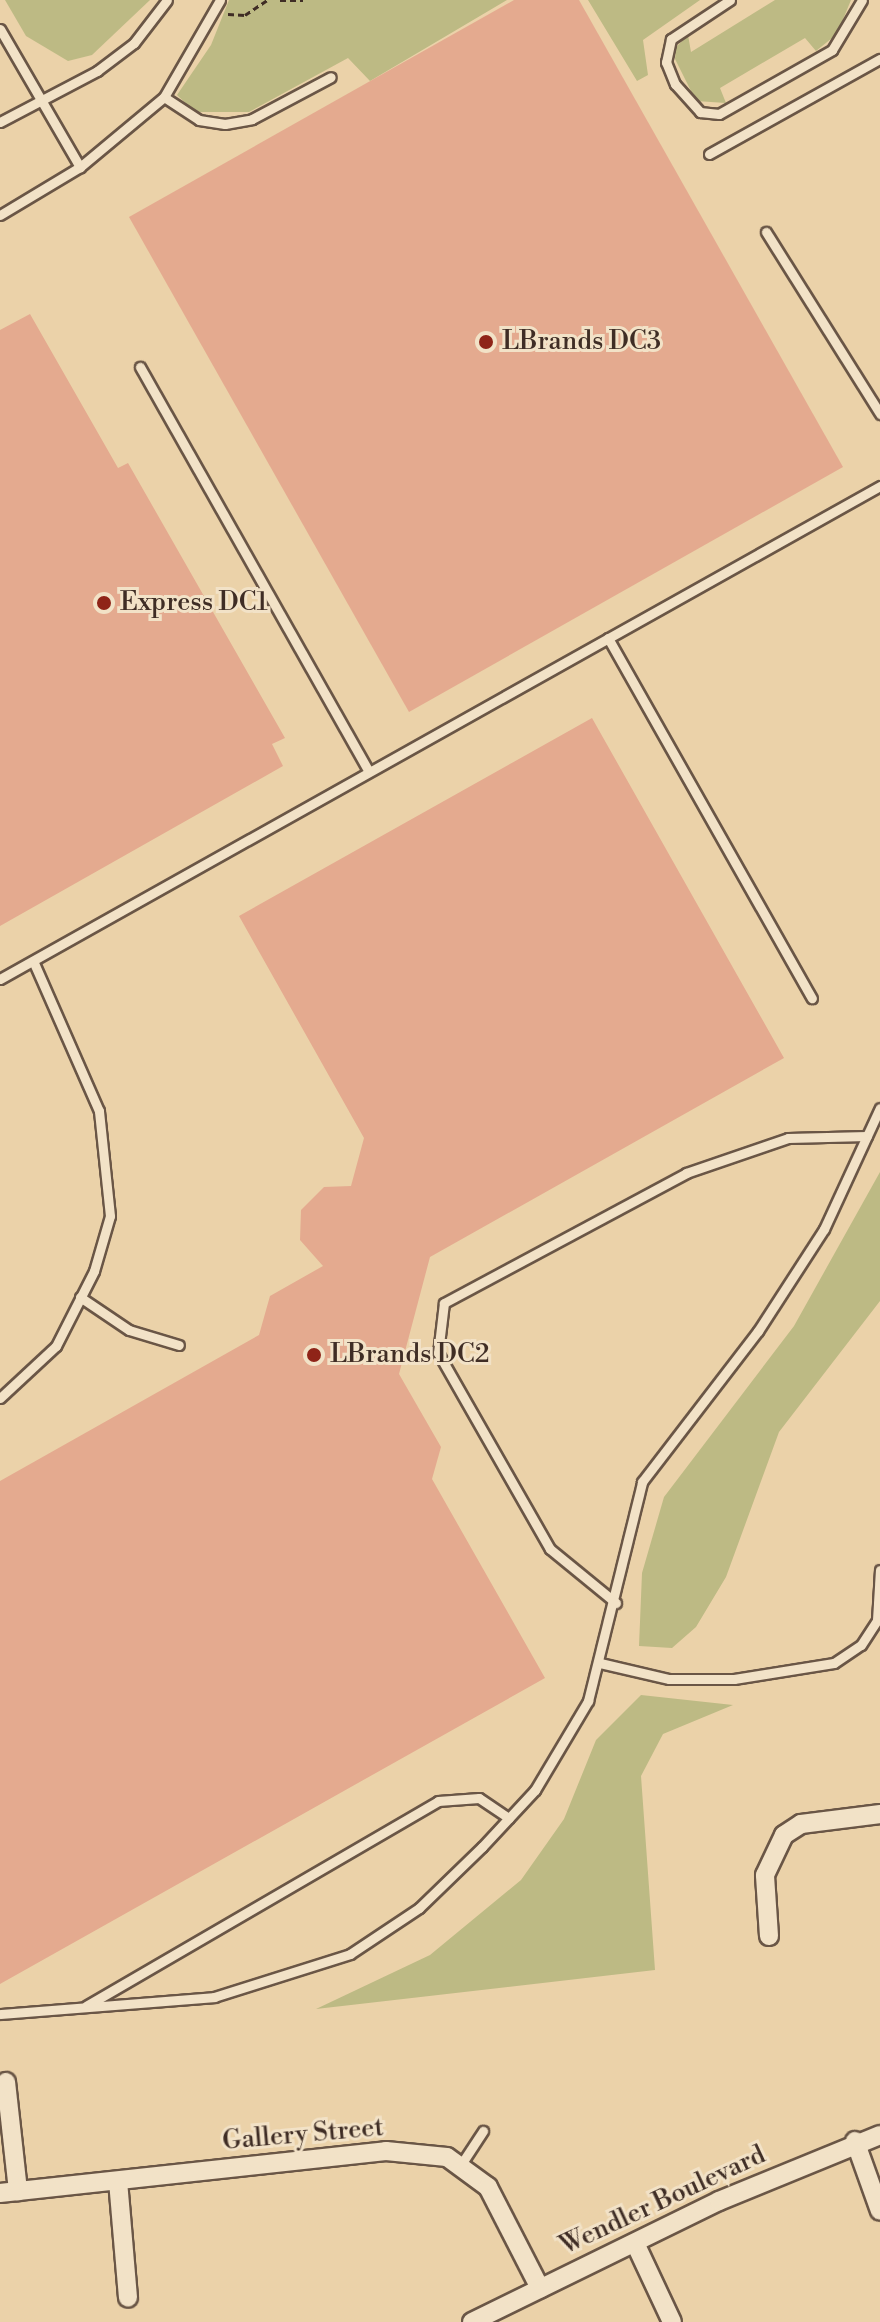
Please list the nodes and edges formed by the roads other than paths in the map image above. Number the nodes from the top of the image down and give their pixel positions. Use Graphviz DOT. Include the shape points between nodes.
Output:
graph roads {
  1 [pos="167,0"];
  2 [pos="220,0"];
  3 [pos="730,0"];
  4 [pos="862,0"];
  5 [pos="0,29"];
  6 [pos="880,59"];
  7 [pos="331,77"];
  8 [pos="164,97"];
  9 [pos="41,101"];
  10 [pos="0,122"];
  11 [pos="709,154"];
  12 [pos="80,167"];
  13 [pos="0,215"];
  14 [pos="766,232"];
  15 [pos="140,367"];
  16 [pos="880,414"];
  17 [pos="880,486"];
  18 [pos="608,638"];
  19 [pos="369,771"];
  20 [pos="33,961"];
  21 [pos="0,979"];
  22 [pos="812,998"];
  23 [pos="880,1108"];
  24 [pos="867,1136"];
  25 [pos="80,1297"];
  26 [pos="179,1345"];
  27 [pos="0,1398"];
  28 [pos="880,1570"];
  29 [pos="616,1603"];
  30 [pos="600,1663"];
  31 [pos="880,1814"];
  32 [pos="509,1818"];
  33 [pos="769,1936"];
  34 [pos="83,2007"];
  35 [pos="0,2014"];
  36 [pos="6,2082"];
  37 [pos="483,2131"];
  38 [pos="880,2135"];
  39 [pos="855,2141"];
  40 [pos="460,2166"];
  41 [pos="118,2181"];
  42 [pos="9,2192"];
  43 [pos="880,2211"];
  44 [pos="635,2243"];
  45 [pos="540,2288"];
  46 [pos="128,2298"];
  47 [pos="472,2322"];
  48 [pos="672,2322"];
  1 -- 9 [label="lane" via="134,43"];
  2 -- 8 [label="lane"];
  3 -- 4 [label="lane" via="671,39 666,62 675,84 700,112 719,114 832,50"];
  5 -- 9 [label="lane"];
  6 -- 11 [label="lane"];
  7 -- 8 [label="lane" via="252,119 225,124 199,120"];
  8 -- 12 [label="lane"];
  9 -- 10 [label="lane"];
  9 -- 12 [label="lane"];
  12 -- 13 [label="lane"];
  14 -- 16 [label="lane"];
  15 -- 19 [label="lane"];
  17 -- 18 [label="lane"];
  18 -- 19 [label="lane"];
  18 -- 22 [label="lane"];
  19 -- 20 [label="lane"];
  20 -- 21 [label="lane"];
  20 -- 25 [label="lane" via="99,1111 108,1162 110,1216"];
  23 -- 24 [label="lane"];
  24 -- 29 [label="lane" via="824,1229 758,1331 642,1482"];
  24 -- 29 [label="lane" via="788,1138 686,1173 444,1303 438,1353 543,1537 585,1584"];
  25 -- 26 [label="lane" via="129,1330"];
  25 -- 27 [label="lane" via="56,1346"];
  28 -- 30 [label="lane" via="877,1620 861,1645 834,1663 734,1679 669,1679"];
  29 -- 30 [label="lane"];
  30 -- 32 [label="lane" via="588,1701 535,1790"];
  31 -- 33 [label="street" via="801,1824 784,1835 765,1875"];
  32 -- 34 [label="lane" via="419,1908 350,1954 214,1997"];
  32 -- 34 [label="lane" via="479,1798 438,1801"];
  34 -- 35 [label="lane"];
  36 -- 42 [label="street"];
  37 -- 40 [label="lane"];
  38 -- 39 [label="street, Wendler Boulevard"];
  39 -- 43 [label="street"];
  39 -- 44 [label="street, Wendler Boulevard"];
  40 -- 41 [label="street, Gallery Street" via="447,2157 386,2151"];
  40 -- 45 [label="street, Gallery Street" via="488,2187"];
  41 -- 42 [label="street, Gallery Street"];
  41 -- 46 [label="street"];
  44 -- 45 [label="street, Wendler Boulevard"];
  44 -- 48 [label="street"];
  45 -- 47 [label="street, Wendler Boulevard"];
}
